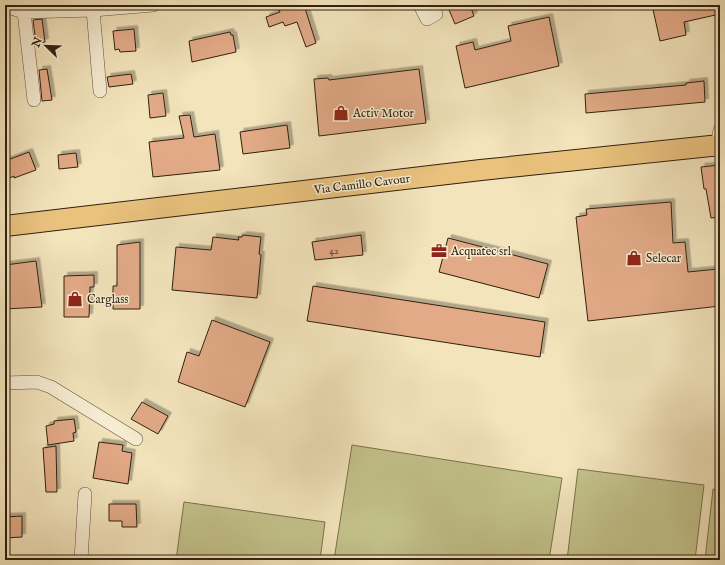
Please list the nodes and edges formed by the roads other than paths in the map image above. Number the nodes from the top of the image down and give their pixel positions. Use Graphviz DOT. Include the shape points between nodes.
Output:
graph roads {
  1 [pos="5,5"];
  2 [pos="153,5"];
  3 [pos="420,5"];
  4 [pos="93,10"];
  5 [pos="24,12"];
  6 [pos="436,14"];
  7 [pos="100,91"];
  8 [pos="34,100"];
  9 [pos="719,144"];
  10 [pos="5,226"];
  11 [pos="5,383"];
  12 [pos="136,439"];
  13 [pos="85,494"];
  14 [pos="81,560"];
  1 -- 5 [label="street"];
  2 -- 4 [label="street"];
  3 -- 6 [label="street" via="427,19"];
  4 -- 5 [label="street"];
  4 -- 7 [label="street"];
  5 -- 8 [label="street"];
  9 -- 10 [label="main road, Via Camillo Cavour"];
  11 -- 12 [label="street" via="37,382 51,387"];
  13 -- 14 [label="street"];
}
